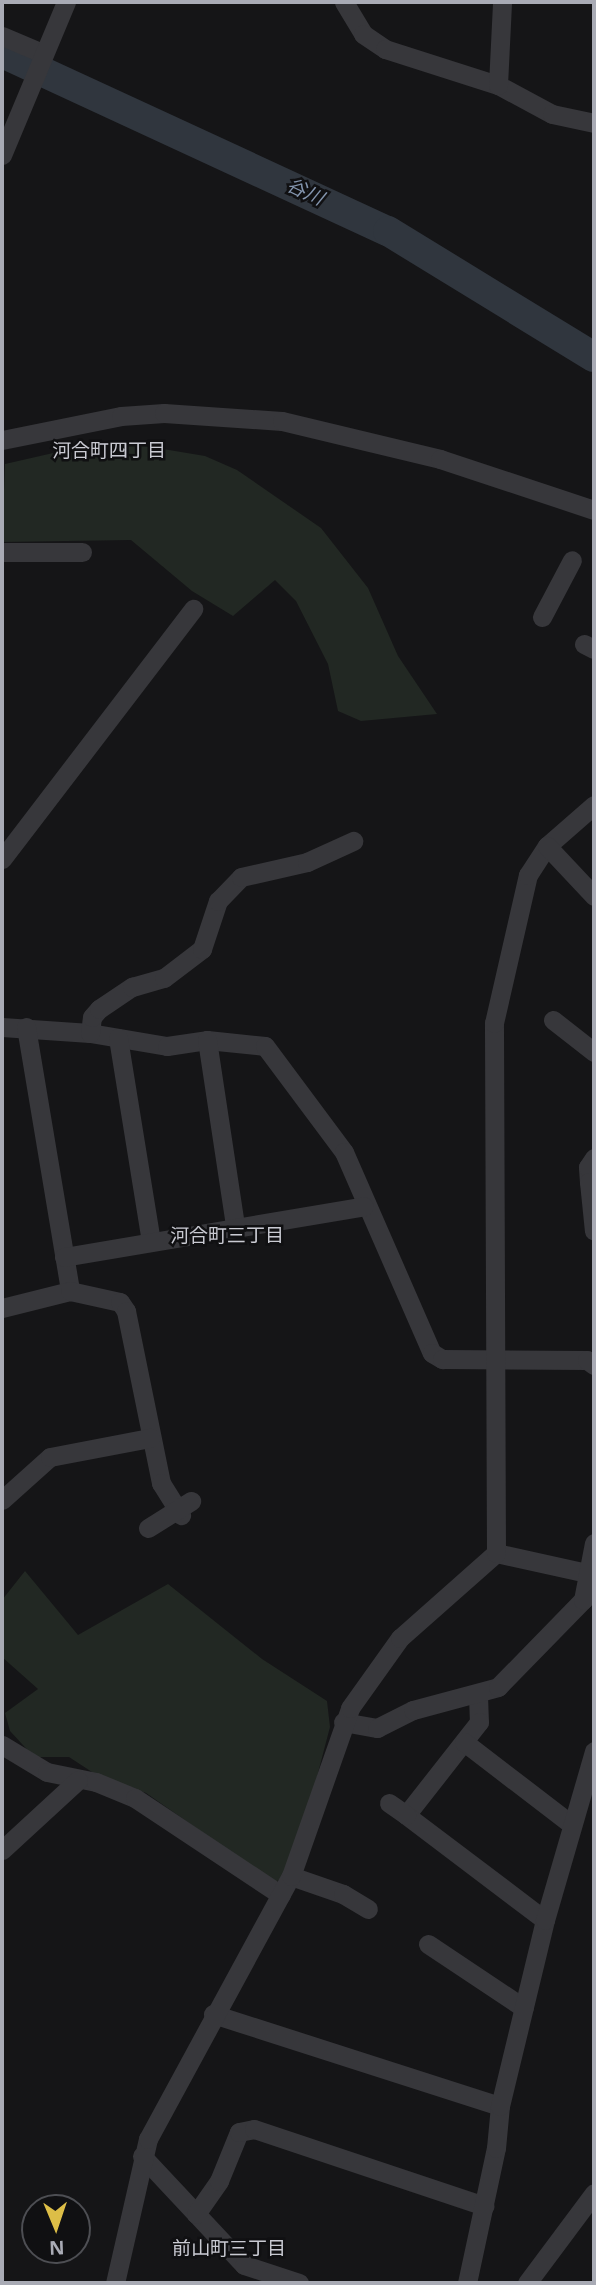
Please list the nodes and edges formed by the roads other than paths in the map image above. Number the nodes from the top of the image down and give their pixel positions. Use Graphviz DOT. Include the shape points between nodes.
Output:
graph roads {
  1 [pos="66,2"];
  2 [pos="344,2"];
  3 [pos="502,2"];
  4 [pos="2,36"];
  5 [pos="38,63"];
  6 [pos="499,85"];
  7 [pos="594,123"];
  8 [pos="2,155"];
  9 [pos="2,440"];
  10 [pos="594,510"];
  11 [pos="2,552"];
  12 [pos="82,552"];
  13 [pos="572,560"];
  14 [pos="193,610"];
  15 [pos="542,617"];
  16 [pos="594,805"];
  17 [pos="353,841"];
  18 [pos="547,846"];
  19 [pos="2,859"];
  20 [pos="594,896"];
  21 [pos="553,1020"];
  22 [pos="2,1027"];
  23 [pos="26,1027"];
  24 [pos="90,1033"];
  25 [pos="118,1038"];
  26 [pos="207,1040"];
  27 [pos="594,1052"];
  28 [pos="594,1158"];
  29 [pos="592,1184"];
  30 [pos="364,1206"];
  31 [pos="235,1226"];
  32 [pos="594,1231"];
  33 [pos="151,1241"];
  34 [pos="64,1257"];
  35 [pos="70,1291"];
  36 [pos="2,1308"];
  37 [pos="496,1359"];
  38 [pos="594,1365"];
  39 [pos="149,1438"];
  40 [pos="2,1500"];
  41 [pos="148,1528"];
  42 [pos="594,1543"];
  43 [pos="496,1553"];
  44 [pos="587,1573"];
  45 [pos="478,1695"];
  46 [pos="343,1722"];
  47 [pos="464,1742"];
  48 [pos="2,1745"];
  49 [pos="594,1751"];
  50 [pos="78,1780"];
  51 [pos="389,1803"];
  52 [pos="406,1815"];
  53 [pos="572,1825"];
  54 [pos="2,1850"];
  55 [pos="291,1876"];
  56 [pos="281,1895"];
  57 [pos="368,1909"];
  58 [pos="545,1920"];
  59 [pos="428,1944"];
  60 [pos="524,2008"];
  61 [pos="213,2014"];
  62 [pos="500,2106"];
  63 [pos="142,2156"];
  64 [pos="594,2193"];
  65 [pos="484,2206"];
  66 [pos="196,2214"];
  67 [pos="115,2283"];
  68 [pos="299,2283"];
  69 [pos="467,2283"];
  70 [pos="527,2283"];
  1 -- 5 [label="street"];
  2 -- 6 [label="street" via="363,34 385,49"];
  3 -- 6 [label="street"];
  4 -- 5 [label="street"];
  5 -- 8 [label="street"];
  6 -- 7 [label="street" via="552,114"];
  9 -- 10 [label="street" via="121,416 164,413 282,421 440,459"];
  11 -- 12 [label="street"];
  13 -- 15 [label="street" via="551,592"];
  14 -- 19 [label="street"];
  16 -- 18 [label="street"];
  17 -- 24 [label="street" via="307,862 241,877 218,901 202,949 164,978 132,987 99,1009 92,1017"];
  18 -- 20 [label="street"];
  18 -- 37 [label="street" via="528,874 494,1023"];
  21 -- 27 [label="street"];
  22 -- 23 [label="street"];
  23 -- 24 [label="street"];
  23 -- 34 [label="street"];
  24 -- 25 [label="street"];
  25 -- 26 [label="street" via="167,1046"];
  25 -- 33 [label="street"];
  26 -- 30 [label="street" via="253,1044 274,1052 344,1152"];
  26 -- 31 [label="street"];
  28 -- 29 [label="street" via="588,1167"];
  29 -- 32 [label="street"];
  30 -- 31 [label="street"];
  30 -- 37 [label="street" via="432,1353 442,1359"];
  31 -- 33 [label="street"];
  33 -- 34 [label="street"];
  34 -- 35 [label="street"];
  35 -- 36 [label="street"];
  35 -- 39 [label="street" via="114,1298 126,1311"];
  37 -- 38 [label="street" via="587,1360"];
  37 -- 43 [label="street"];
  39 -- 40 [label="street" via="50,1457"];
  39 -- 41 [label="street" via="162,1483 183,1508"];
  42 -- 44 [label="street"];
  43 -- 44 [label="street"];
  43 -- 46 [label="street" via="400,1638"];
  44 -- 45 [label="street" via="583,1600 498,1687"];
  45 -- 46 [label="street" via="413,1710 377,1728"];
  45 -- 47 [label="street" via="480,1722"];
  46 -- 55 [label="street"];
  47 -- 52 [label="street"];
  47 -- 53 [label="street"];
  48 -- 50 [label="street" via="28,1765"];
  49 -- 53 [label="street"];
  50 -- 54 [label="street"];
  50 -- 56 [label="street" via="96,1782 135,1798"];
  51 -- 52 [label="street"];
  52 -- 58 [label="street"];
  53 -- 58 [label="street"];
  55 -- 56 [label="street"];
  55 -- 57 [label="street" via="343,1894"];
  56 -- 61 [label="street"];
  58 -- 60 [label="street"];
  59 -- 60 [label="street"];
  60 -- 62 [label="street"];
  61 -- 62 [label="street"];
  61 -- 63 [label="street"];
  62 -- 65 [label="street"];
  63 -- 66 [label="street"];
  63 -- 67 [label="street"];
  64 -- 70 [label="street"];
  65 -- 66 [label="street" via="254,2129 239,2132 219,2180"];
  65 -- 69 [label="street"];
  66 -- 68 [label="street" via="244,2265"];
}
